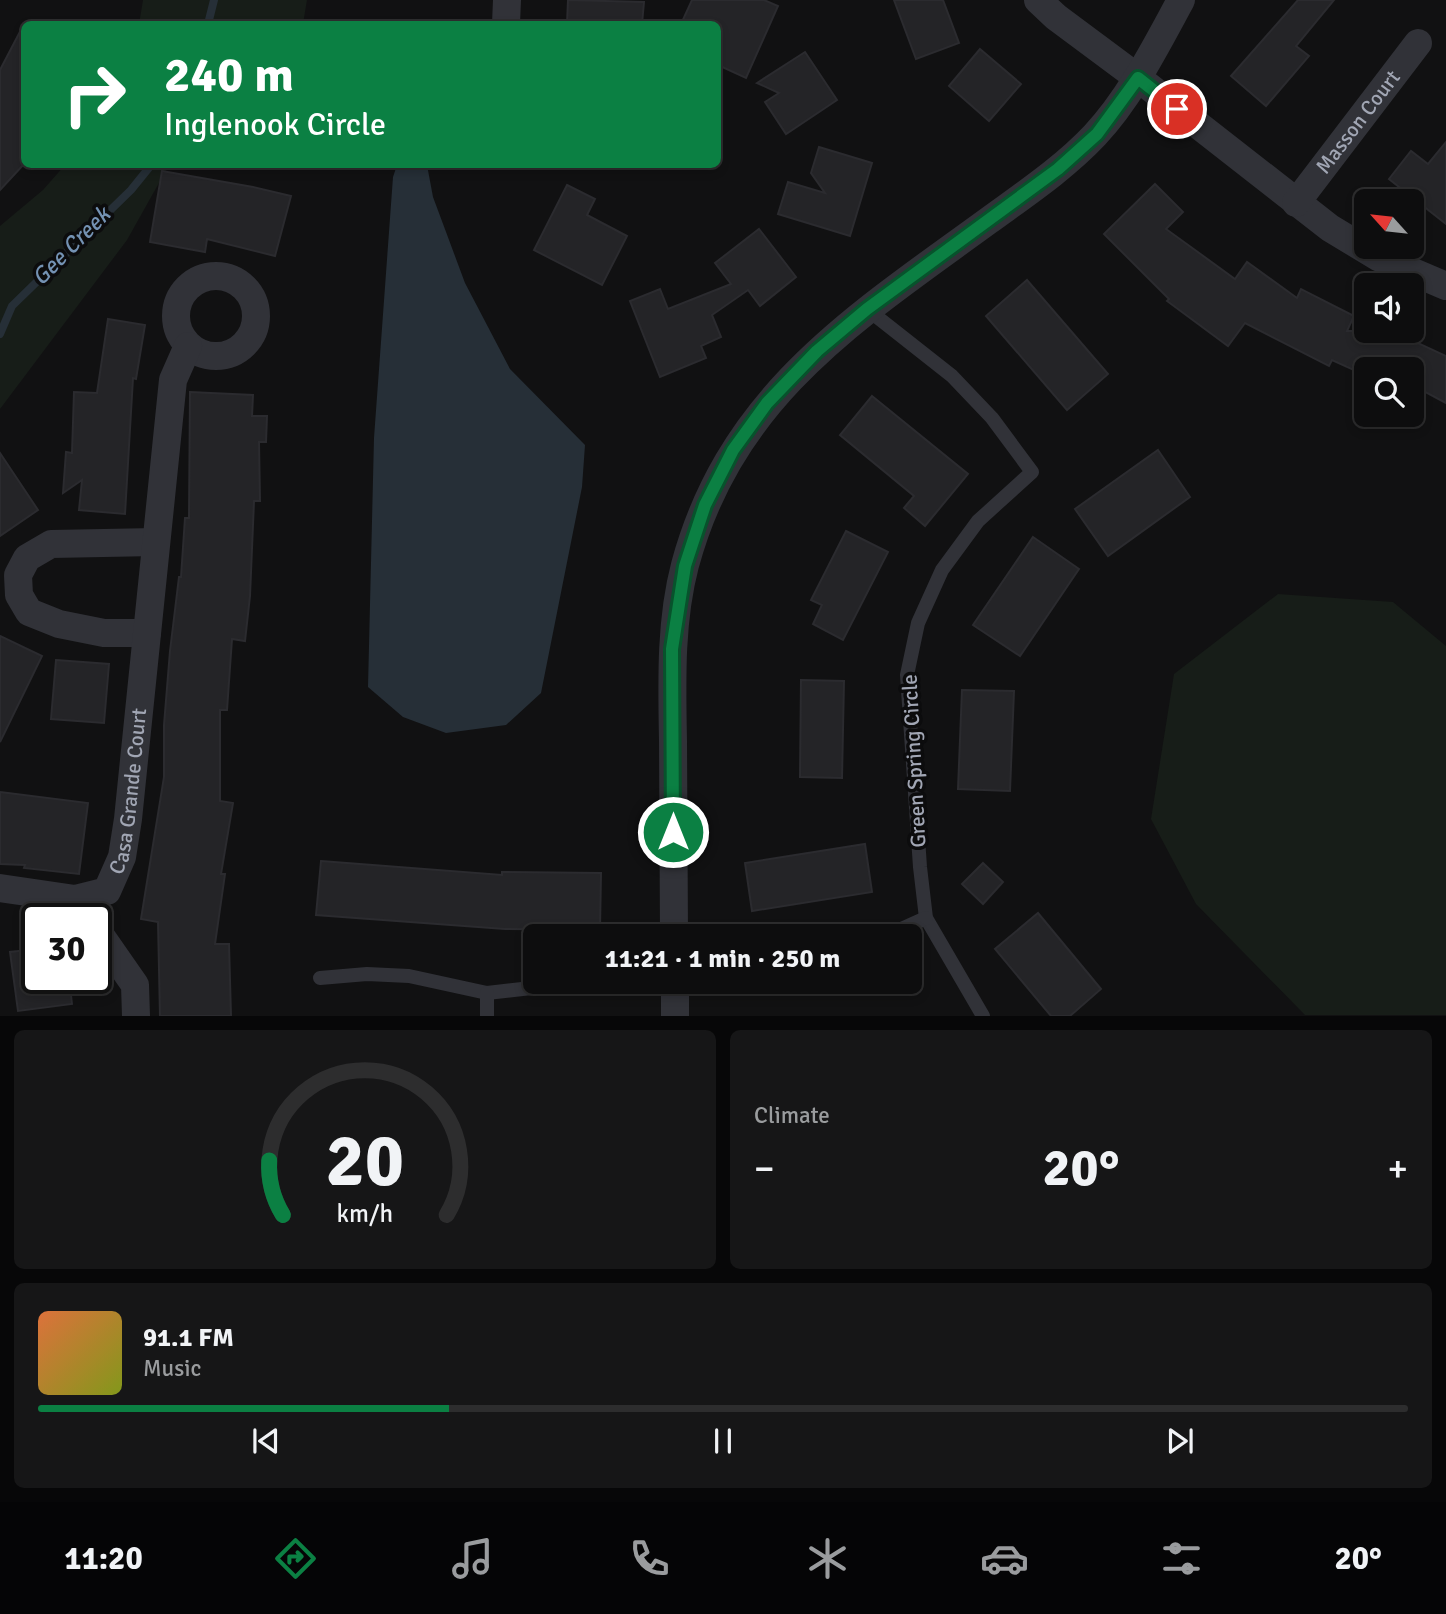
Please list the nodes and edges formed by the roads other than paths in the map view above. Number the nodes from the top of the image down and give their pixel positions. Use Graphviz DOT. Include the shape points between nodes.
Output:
graph roads {
  1 [pos="507,0"];
  2 [pos="1038,0"];
  3 [pos="1181,0"];
  4 [pos="506,21"];
  5 [pos="1418,43"];
  6 [pos="1138,78"];
  7 [pos="1296,203"];
  8 [pos="1446,286"];
  9 [pos="867,309"];
  10 [pos="188,346"];
  11 [pos="156,542"];
  12 [pos="147,633"];
  13 [pos="0,888"];
  14 [pos="59,903"];
  15 [pos="90,903"];
  16 [pos="926,918"];
  17 [pos="674,924"];
  18 [pos="913,924"];
  19 [pos="112,952"];
  20 [pos="320,978"];
  21 [pos="523,989"];
  22 [pos="487,993"];
  23 [pos="675,994"];
  24 [pos="136,1016"];
  25 [pos="486,1016"];
  26 [pos="675,1016"];
  27 [pos="983,1016"];
  1 -- 4 [label="street"];
  2 -- 6 [label="street"];
  3 -- 6 [label="street"];
  5 -- 7 [label="street, Masson Court"];
  6 -- 7 [label="street"];
  6 -- 9 [label="street" via="1097,134 1058,169"];
  7 -- 8 [label="street" via="1378,257"];
  9 -- 16 [label="lane, Green Spring Circle" via="953,376 1032,472 978,521 943,569 918,623 907,675"];
  9 -- 17 [label="street" via="817,351 767,403 733,450 705,505 685,566 672,649"];
  10 -- 11 [label="street, Casa Grande Court" via="173,380"];
  11 -- 12 [label="street, Casa Grande Court"];
  11 -- 12 [label="street" via="51,544 27,558 18,575 19,595 29,612 104,633"];
  12 -- 15 [label="street, Casa Grande Court" via="122,856 107,891"];
  13 -- 14 [label="street"];
  16 -- 18 [label="lane"];
  16 -- 27 [label="lane, Green Spring Circle"];
  19 -- 24 [label="street" via="135,985"];
  20 -- 22 [label="lane" via="409,976"];
  21 -- 22 [label="lane"];
  22 -- 25 [label="lane"];
  23 -- 26 [label="street"];
}
